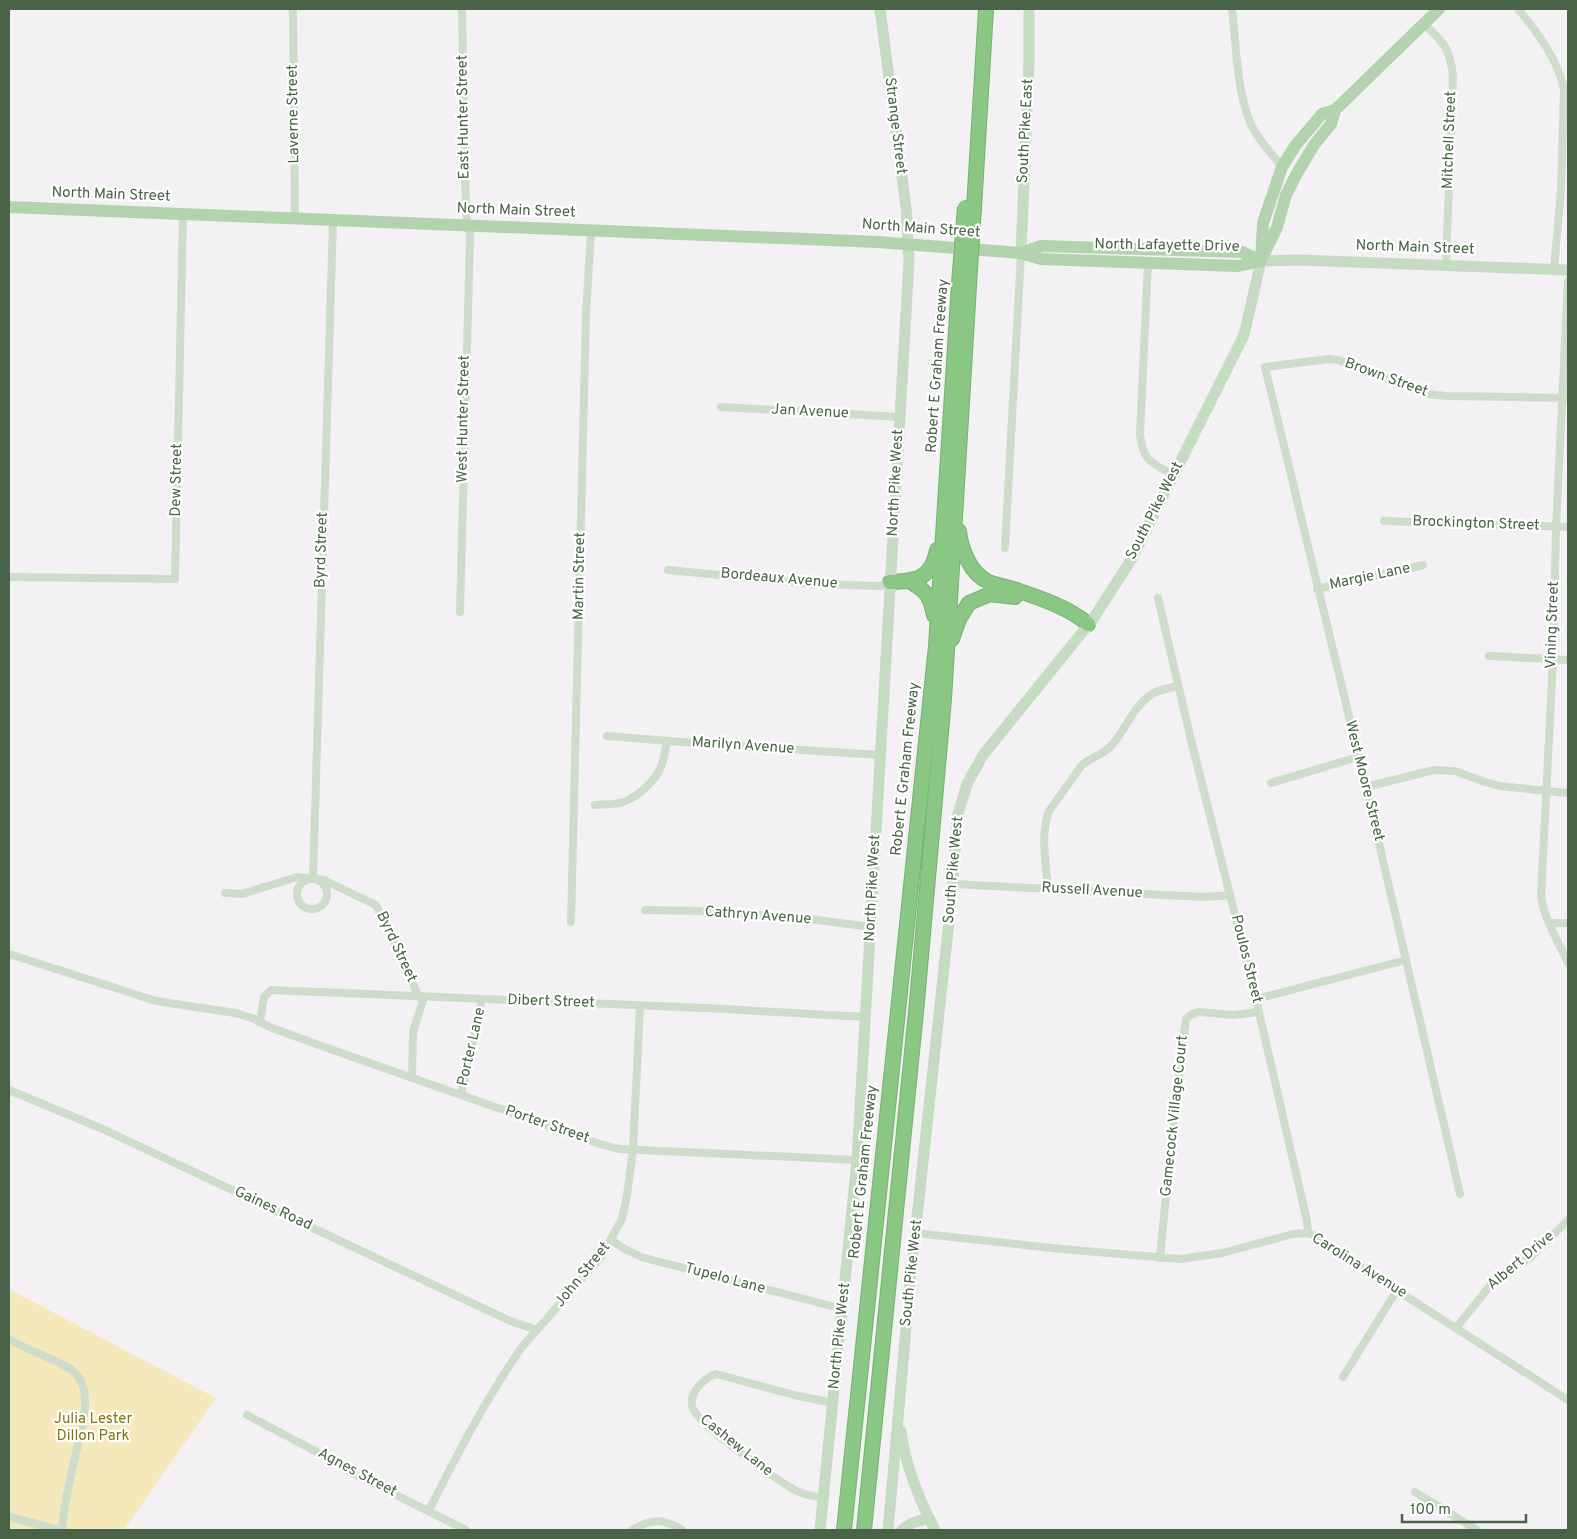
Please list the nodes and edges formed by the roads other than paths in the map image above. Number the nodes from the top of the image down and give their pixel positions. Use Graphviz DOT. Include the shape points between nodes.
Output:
graph roads {
  1 [pos="293,9"];
  2 [pos="462,9"];
  3 [pos="880,9"];
  4 [pos="978,9"];
  5 [pos="986,9"];
  6 [pos="1029,9"];
  7 [pos="1232,9"];
  8 [pos="1439,9"];
  9 [pos="1518,9"];
  10 [pos="1424,24"];
  11 [pos="979,55"];
  12 [pos="1329,112"];
  13 [pos="1282,167"];
  14 [pos="9,207"];
  15 [pos="183,214"];
  16 [pos="295,219"];
  17 [pos="333,220"];
  18 [pos="468,226"];
  19 [pos="591,231"];
  20 [pos="908,244"];
  21 [pos="1021,253"];
  22 [pos="1261,261"];
  23 [pos="1148,263"];
  24 [pos="1446,265"];
  25 [pos="1554,269"];
  26 [pos="1568,270"];
  27 [pos="1568,281"];
  28 [pos="1265,368"];
  29 [pos="1565,398"];
  30 [pos="721,407"];
  31 [pos="900,416"];
  32 [pos="1174,475"];
  33 [pos="950,510"];
  34 [pos="1384,521"];
  35 [pos="1556,527"];
  36 [pos="1568,528"];
  37 [pos="1005,548"];
  38 [pos="1423,566"];
  39 [pos="668,570"];
  40 [pos="9,577"];
  41 [pos="909,581"];
  42 [pos="890,582"];
  43 [pos="1317,589"];
  44 [pos="1158,598"];
  45 [pos="1048,602"];
  46 [pos="460,612"];
  47 [pos="1088,624"];
  48 [pos="941,649"];
  49 [pos="1489,656"];
  50 [pos="1552,659"];
  51 [pos="1568,660"];
  52 [pos="1178,686"];
  53 [pos="607,736"];
  54 [pos="667,741"];
  55 [pos="880,755"];
  56 [pos="1358,756"];
  57 [pos="1271,783"];
  58 [pos="1366,788"];
  59 [pos="1547,791"];
  60 [pos="1568,792"];
  61 [pos="595,805"];
  62 [pos="313,879"];
  63 [pos="953,884"];
  64 [pos="1048,888"];
  65 [pos="225,893"];
  66 [pos="1230,895"];
  67 [pos="645,910"];
  68 [pos="571,922"];
  69 [pos="1550,923"];
  70 [pos="1568,924"];
  71 [pos="871,927"];
  72 [pos="9,954"];
  73 [pos="1406,960"];
  74 [pos="1568,963"];
  75 [pos="421,997"];
  76 [pos="482,999"];
  77 [pos="1256,999"];
  78 [pos="640,1006"];
  79 [pos="1259,1012"];
  80 [pos="866,1016"];
  81 [pos="260,1022"];
  82 [pos="412,1078"];
  83 [pos="9,1090"];
  84 [pos="461,1095"];
  85 [pos="633,1150"];
  86 [pos="857,1160"];
  87 [pos="1460,1194"];
  88 [pos="1568,1220"];
  89 [pos="915,1233"];
  90 [pos="1308,1233"];
  91 [pos="611,1240"];
  92 [pos="1160,1258"];
  93 [pos="1397,1290"];
  94 [pos="843,1309"];
  95 [pos="1456,1328"];
  96 [pos="536,1330"];
  97 [pos="9,1340"];
  98 [pos="1343,1377"];
  99 [pos="1568,1400"];
  100 [pos="833,1403"];
  101 [pos="899,1410"];
  102 [pos="247,1415"];
  103 [pos="1415,1492"];
  104 [pos="823,1498"];
  105 [pos="429,1510"];
  106 [pos="9,1517"];
  107 [pos="929,1518"];
  108 [pos="61,1530"];
  109 [pos="466,1530"];
  110 [pos="632,1530"];
  111 [pos="682,1530"];
  112 [pos="820,1530"];
  113 [pos="844,1530"];
  114 [pos="864,1530"];
  115 [pos="888,1530"];
  116 [pos="902,1530"];
  117 [pos="919,1530"];
  118 [pos="935,1530"];
  119 [pos="1477,1530"];
  1 -- 16 [label="street, Laverne Street"];
  2 -- 18 [label="street, East Hunter Street"];
  3 -- 20 [label="main road, Strange Street"];
  4 -- 11 [label="highway, Robert E Graham Freeway"];
  5 -- 11 [label="highway, Robert E Graham Freeway"];
  6 -- 21 [label="main road, South Pike East"];
  7 -- 13 [label="street" via="1246,110 1254,130"];
  8 -- 10 [label="main road, North Lafayette Drive"];
  9 -- 25 [label="street" via="1549,54 1564,90 1561,190"];
  10 -- 12 [label="main road, North Lafayette Drive"];
  10 -- 24 [label="street, Mitchell Street" via="1445,45 1453,76"];
  11 -- 33 [label="highway, Robert E Graham Freeway, bridge"];
  12 -- 13 [label="main road, North Lafayette Drive" via="1295,146"];
  12 -- 22 [label="main road" via="1331,124 1296,174"];
  13 -- 22 [label="main road, North Lafayette Drive" via="1263,223"];
  14 -- 15 [label="main road, North Main Street"];
  15 -- 16 [label="main road, North Main Street"];
  15 -- 40 [label="street, Dew Street" via="175,579"];
  16 -- 17 [label="main road, North Main Street"];
  17 -- 18 [label="main road, North Main Street"];
  17 -- 62 [label="street, Byrd Street"];
  18 -- 19 [label="main road, North Main Street"];
  18 -- 46 [label="street, West Hunter Street"];
  19 -- 20 [label="main road, North Main Street"];
  19 -- 68 [label="street, Martin Street" via="586,315"];
  20 -- 21 [label="main road, North Main Street"];
  20 -- 31 [label="main road, North Pike West"];
  21 -- 22 [label="main road" via="1041,246 1242,252"];
  21 -- 23 [label="main road, North Lafayette Drive" via="1041,259"];
  21 -- 37 [label="street"];
  22 -- 23 [label="main road, North Lafayette Drive" via="1238,266"];
  22 -- 24 [label="main road, North Main Street"];
  22 -- 32 [label="main road, South Pike West" via="1244,335"];
  23 -- 32 [label="street" via="1141,445 1148,460"];
  24 -- 25 [label="main road, North Main Street"];
  25 -- 26 [label="main road, North Main Street"];
  27 -- 29 [label="street, Vining Street"];
  28 -- 29 [label="street, Brown Street" via="1329,359 1427,394"];
  28 -- 43 [label="street, West Moore Street"];
  29 -- 35 [label="street, Vining Street"];
  30 -- 31 [label="street, Jan Avenue"];
  31 -- 42 [label="main road, North Pike West"];
  32 -- 47 [label="main road, South Pike West" via="1131,560"];
  33 -- 41 [label="highway" via="930,569"];
  33 -- 45 [label="highway" via="962,547 977,573 987,581"];
  33 -- 48 [label="highway, Robert E Graham Freeway"];
  34 -- 35 [label="street, Brockington Street"];
  35 -- 36 [label="street, Brockington Street"];
  35 -- 50 [label="street, Vining Street"];
  38 -- 43 [label="street, Margie Lane"];
  39 -- 42 [label="street, Bordeaux Avenue" via="813,584 880,586"];
  41 -- 42 [label="highway"];
  41 -- 48 [label="highway" via="923,590 931,602"];
  42 -- 55 [label="main road, North Pike West"];
  43 -- 56 [label="street, West Moore Street"];
  44 -- 52 [label="street, Poulos Street"];
  45 -- 47 [label="highway" via="1072,612"];
  45 -- 48 [label="highway" via="990,594 969,603"];
  47 -- 63 [label="main road, South Pike West" via="983,755 967,784 957,817"];
  48 -- 113 [label="highway, Robert E Graham Freeway"];
  48 -- 114 [label="highway, Robert E Graham Freeway" via="917,1002"];
  49 -- 50 [label="street"];
  50 -- 51 [label="street"];
  50 -- 59 [label="street, Vining Street"];
  52 -- 64 [label="street" via="1149,695 1111,746 1082,765 1050,811 1045,833"];
  52 -- 66 [label="street, Poulos Street"];
  53 -- 54 [label="street, Marilyn Avenue"];
  54 -- 55 [label="street, Marilyn Avenue"];
  54 -- 61 [label="street" via="662,766 646,788 625,802"];
  55 -- 71 [label="main road, North Pike West"];
  56 -- 57 [label="street"];
  56 -- 58 [label="street, West Moore Street"];
  58 -- 59 [label="street" via="1428,771 1445,770 1500,786"];
  58 -- 73 [label="street, West Moore Street"];
  59 -- 60 [label="street"];
  59 -- 69 [label="street, Vining Street" via="1541,896 1543,911"];
  62 -- 62 [label="street" via="301,883 297,892 301,905 313,910 322,906 328,893 323,884"];
  62 -- 65 [label="street" via="297,877 242,894"];
  62 -- 75 [label="street, Byrd Street" via="324,880 376,904"];
  63 -- 64 [label="street, Russell Avenue"];
  63 -- 89 [label="main road, South Pike West"];
  64 -- 66 [label="street, Russell Avenue" via="1204,897"];
  66 -- 77 [label="street, Poulos Street"];
  67 -- 71 [label="street, Cathryn Avenue" via="794,917"];
  69 -- 70 [label="street"];
  69 -- 74 [label="street, Vining Street"];
  71 -- 80 [label="main road, North Pike West"];
  72 -- 81 [label="street, Porter Street" via="156,1001 218,1010"];
  73 -- 77 [label="street"];
  73 -- 87 [label="street, West Moore Street"];
  75 -- 76 [label="street, Dibert Street"];
  75 -- 81 [label="street, Dibert Street" via="271,990 264,998"];
  75 -- 82 [label="street" via="413,1032"];
  76 -- 78 [label="street, Dibert Street"];
  76 -- 84 [label="street, Porter Lane"];
  77 -- 79 [label="street, Poulos Street"];
  78 -- 80 [label="street, Dibert Street"];
  78 -- 85 [label="street, John Street"];
  79 -- 90 [label="street, Poulos Street"];
  79 -- 92 [label="street, Gamecock Village Court" via="1239,1015 1195,1013 1184,1024"];
  80 -- 86 [label="main road, North Pike West"];
  81 -- 82 [label="street, Porter Street"];
  82 -- 84 [label="street, Porter Street"];
  83 -- 96 [label="street, Gaines Road" via="105,1130 510,1321"];
  84 -- 85 [label="street, Porter Street" via="600,1144"];
  85 -- 86 [label="street, Porter Street"];
  85 -- 91 [label="street, John Street" via="622,1219"];
  86 -- 94 [label="main road, North Pike West"];
  88 -- 95 [label="street, Albert Drive" via="1531,1256 1497,1277"];
  89 -- 92 [label="street, Carolina Avenue"];
  89 -- 101 [label="main road, South Pike West"];
  90 -- 92 [label="street, Carolina Avenue" via="1198,1258"];
  90 -- 93 [label="street, Carolina Avenue"];
  91 -- 94 [label="street, Tupelo Lane" via="641,1257"];
  91 -- 96 [label="street, John Street" via="589,1272"];
  93 -- 95 [label="street, Carolina Avenue"];
  93 -- 98 [label="street"];
  94 -- 100 [label="main road, North Pike West"];
  95 -- 99 [label="street, Carolina Avenue"];
  96 -- 105 [label="street, John Street" via="490,1397"];
  97 -- 108 [label="street" via="66,1367 82,1383 84,1416"];
  100 -- 104 [label="main road, North Pike West"];
  100 -- 104 [label="street, Cashew Lane" via="716,1374 697,1388 692,1402 699,1418 750,1460 796,1491"];
  101 -- 107 [label="main road" via="904,1451"];
  101 -- 115 [label="main road"];
  102 -- 105 [label="street, Agnes Street" via="356,1475"];
  103 -- 119 [label="street"];
  104 -- 112 [label="main road, North Pike West"];
  105 -- 109 [label="street, Agnes Street"];
  106 -- 108 [label="street"];
  107 -- 116 [label="main road"];
  107 -- 117 [label="main road"];
  107 -- 118 [label="main road"];
  110 -- 111 [label="street" via="657,1521"];
}
